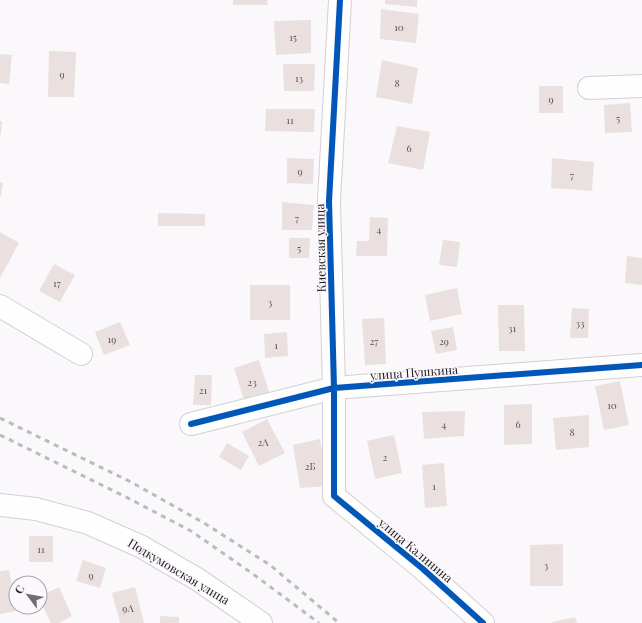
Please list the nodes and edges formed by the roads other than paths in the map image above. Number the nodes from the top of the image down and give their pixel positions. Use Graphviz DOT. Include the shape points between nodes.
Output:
graph roads {
  1 [pos="340,0"];
  2 [pos="642,86"];
  3 [pos="589,88"];
  4 [pos="0,306"];
  5 [pos="81,354"];
  6 [pos="642,365"];
  7 [pos="334,388"];
  8 [pos="191,424"];
  9 [pos="334,496"];
  10 [pos="0,505"];
  11 [pos="261,623"];
  12 [pos="483,623"];
  1 -- 7 [label="street, Киевская улица" via="329,201"];
  2 -- 3 [label="street"];
  4 -- 5 [label="street"];
  6 -- 7 [label="street, улица Пушкина"];
  7 -- 8 [label="street, улица Пушкина"];
  7 -- 9 [label="street, Киевская улица"];
  9 -- 12 [label="street, улица Калинина" via="423,569"];
  10 -- 11 [label="street, Подкумовская улица" via="36,509 88,523 140,546 197,579"];
}
